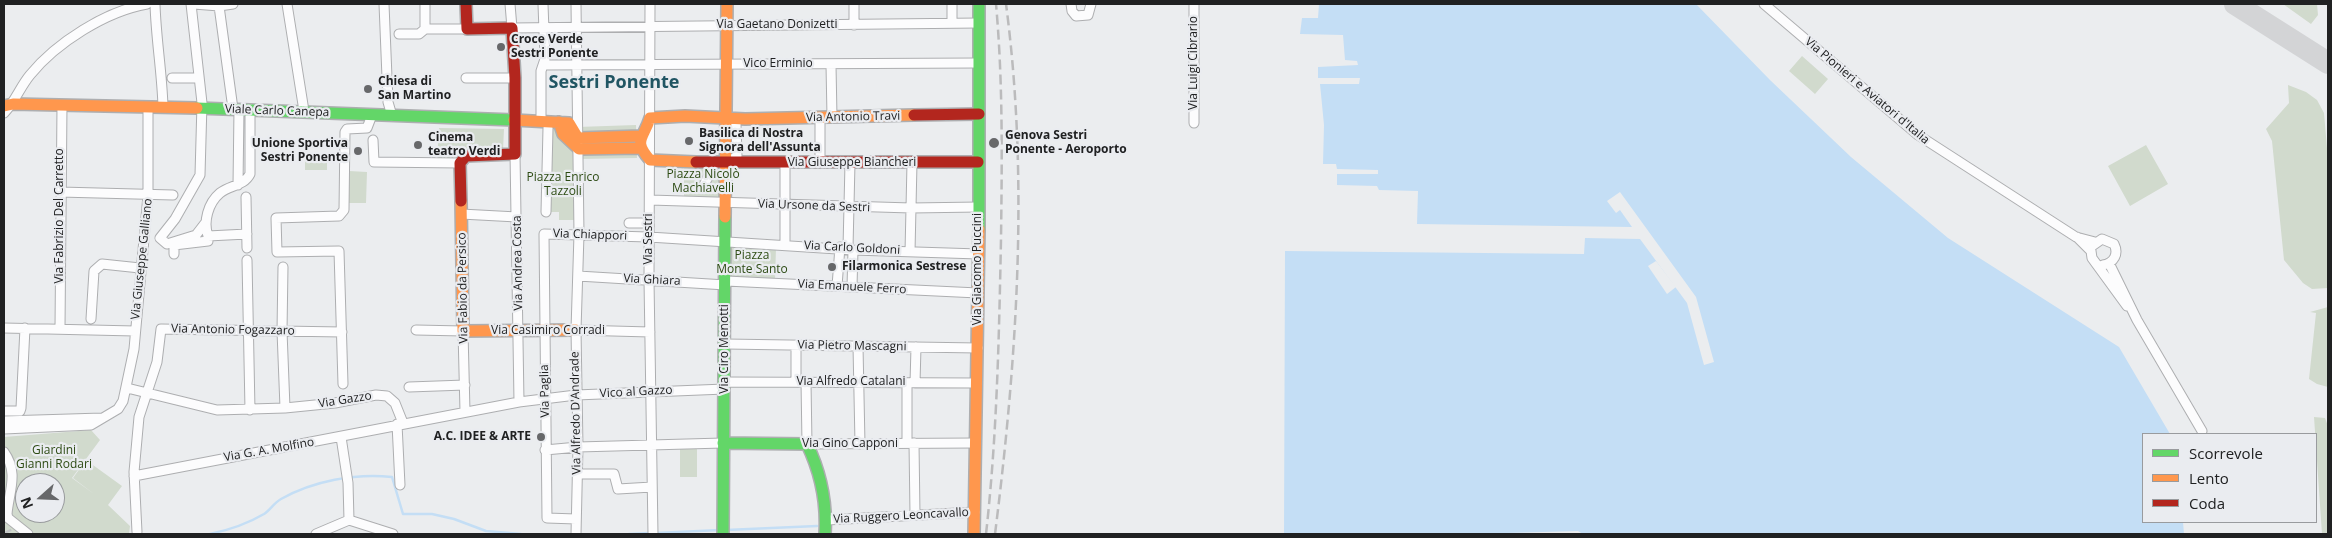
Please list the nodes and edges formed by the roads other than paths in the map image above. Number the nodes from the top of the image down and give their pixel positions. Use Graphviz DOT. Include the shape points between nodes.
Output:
graph roads {
  1 [pos="147,4"];
  2 [pos="155,4"];
  3 [pos="193,4"];
  4 [pos="233,4"];
  5 [pos="287,4"];
  6 [pos="384,4"];
  7 [pos="425,4"];
  8 [pos="466,4"];
  9 [pos="510,4"];
  10 [pos="543,4"];
  11 [pos="576,4"];
  12 [pos="650,4"];
  13 [pos="727,4"];
  14 [pos="854,4"];
  15 [pos="952,4"];
  16 [pos="979,4"];
  17 [pos="1071,4"];
  18 [pos="1091,4"];
  19 [pos="1194,4"];
  20 [pos="1764,4"];
  21 [pos="219,6"];
  22 [pos="952,23"];
  23 [pos="979,23"];
  24 [pos="727,24"];
  25 [pos="854,25"];
  26 [pos="649,26"];
  27 [pos="544,27"];
  28 [pos="576,27"];
  29 [pos="512,28"];
  30 [pos="425,29"];
  31 [pos="467,29"];
  32 [pos="399,34"];
  33 [pos="577,63"];
  34 [pos="649,63"];
  35 [pos="979,63"];
  36 [pos="726,64"];
  37 [pos="831,64"];
  38 [pos="542,68"];
  39 [pos="172,78"];
  40 [pos="199,78"];
  41 [pos="466,78"];
  42 [pos="515,78"];
  43 [pos="8,105"];
  44 [pos="62,105"];
  45 [pos="148,107"];
  46 [pos="162,107"];
  47 [pos="202,108"];
  48 [pos="241,109"];
  49 [pos="304,111"];
  50 [pos="4,113"];
  51 [pos="979,114"];
  52 [pos="372,115"];
  53 [pos="392,116"];
  54 [pos="832,117"];
  55 [pos="650,118"];
  56 [pos="727,118"];
  57 [pos="820,118"];
  58 [pos="516,121"];
  59 [pos="1194,123"];
  60 [pos="544,124"];
  61 [pos="640,136"];
  62 [pos="373,140"];
  63 [pos="579,145"];
  64 [pos="640,148"];
  65 [pos="515,154"];
  66 [pos="650,160"];
  67 [pos="912,162"];
  68 [pos="978,162"];
  69 [pos="460,163"];
  70 [pos="720,163"];
  71 [pos="785,163"];
  72 [pos="820,163"];
  73 [pos="850,163"];
  74 [pos="703,187"];
  75 [pos="60,192"];
  76 [pos="148,195"];
  77 [pos="173,196"];
  78 [pos="246,197"];
  79 [pos="650,200"];
  80 [pos="726,201"];
  81 [pos="786,204"];
  82 [pos="848,206"];
  83 [pos="911,208"];
  84 [pos="979,208"];
  85 [pos="546,212"];
  86 [pos="461,214"];
  87 [pos="517,217"];
  88 [pos="206,222"];
  89 [pos="629,223"];
  90 [pos="649,223"];
  91 [pos="247,234"];
  92 [pos="544,234"];
  93 [pos="579,234"];
  94 [pos="208,236"];
  95 [pos="649,237"];
  96 [pos="726,243"];
  97 [pos="785,245"];
  98 [pos="2093,247"];
  99 [pos="247,248"];
  100 [pos="847,248"];
  101 [pos="910,252"];
  102 [pos="174,254"];
  103 [pos="979,254"];
  104 [pos="247,260"];
  105 [pos="2111,262"];
  106 [pos="2097,263"];
  107 [pos="282,267"];
  108 [pos="140,268"];
  109 [pos="578,276"];
  110 [pos="649,280"];
  111 [pos="726,283"];
  112 [pos="837,286"];
  113 [pos="852,286"];
  114 [pos="978,293"];
  115 [pos="2125,300"];
  116 [pos="91,319"];
  117 [pos="4,328"];
  118 [pos="25,328"];
  119 [pos="60,328"];
  120 [pos="135,330"];
  121 [pos="416,330"];
  122 [pos="464,330"];
  123 [pos="518,330"];
  124 [pos="544,330"];
  125 [pos="576,330"];
  126 [pos="249,331"];
  127 [pos="282,331"];
  128 [pos="342,332"];
  129 [pos="650,332"];
  130 [pos="726,344"];
  131 [pos="796,345"];
  132 [pos="858,346"];
  133 [pos="916,347"];
  134 [pos="978,348"];
  135 [pos="796,382"];
  136 [pos="806,382"];
  137 [pos="859,382"];
  138 [pos="911,382"];
  139 [pos="977,383"];
  140 [pos="343,384"];
  141 [pos="464,385"];
  142 [pos="725,386"];
  143 [pos="409,387"];
  144 [pos="127,388"];
  145 [pos="651,391"];
  146 [pos="146,393"];
  147 [pos="576,395"];
  148 [pos="547,399"];
  149 [pos="519,402"];
  150 [pos="285,408"];
  151 [pos="250,410"];
  152 [pos="4,411"];
  153 [pos="465,412"];
  154 [pos="105,418"];
  155 [pos="4,421"];
  156 [pos="400,424"];
  157 [pos="4,429"];
  158 [pos="2202,431"];
  159 [pos="341,437"];
  160 [pos="723,443"];
  161 [pos="910,443"];
  162 [pos="976,443"];
  163 [pos="808,444"];
  164 [pos="860,444"];
  165 [pos="651,446"];
  166 [pos="578,447"];
  167 [pos="545,450"];
  168 [pos="4,452"];
  169 [pos="134,474"];
  170 [pos="577,474"];
  171 [pos="400,485"];
  172 [pos="652,488"];
  173 [pos="975,512"];
  174 [pos="915,515"];
  175 [pos="576,519"];
  176 [pos="349,520"];
  177 [pos="827,520"];
  178 [pos="137,532"];
  179 [pos="576,533"];
  180 [pos="653,533"];
  181 [pos="28,534"];
  182 [pos="316,534"];
  183 [pos="393,534"];
  184 [pos="723,534"];
  185 [pos="825,534"];
  186 [pos="974,534"];
  1 -- 43 [label="street" via="103,19 51,54 28,77"];
  2 -- 46 [label="street"];
  3 -- 21 [label="street"];
  3 -- 40 [label="street"];
  4 -- 21 [label="street"];
  5 -- 49 [label="street"];
  6 -- 53 [label="street" via="388,102"];
  7 -- 30 [label="street"];
  8 -- 31 [label="street"];
  9 -- 29 [label="street"];
  10 -- 27 [label="street"];
  11 -- 28 [label="street, Via Alfredo D'Andrade"];
  12 -- 26 [label="street, Via Sestri"];
  13 -- 24 [label="street, Via Ciro Menotti"];
  14 -- 25 [label="street"];
  15 -- 22 [label="street"];
  16 -- 23 [label="street, Via Giacomo Puccini"];
  17 -- 18 [label="street" via="1073,12 1081,17 1088,15"];
  19 -- 59 [label="street, Via Luigi Cibrario"];
  20 -- 98 [label="street, Via Pionieri e Aviatori d'Italia" via="1918,135"];
  21 -- 48 [label="street"];
  22 -- 23 [label="street, Via Gaetano Donizetti"];
  22 -- 25 [label="street, Via Gaetano Donizetti"];
  23 -- 35 [label="street, Via Giacomo Puccini"];
  24 -- 25 [label="street, Via Gaetano Donizetti"];
  24 -- 26 [label="street, Via Gaetano Donizetti"];
  24 -- 36 [label="street, Via Ciro Menotti"];
  26 -- 28 [label="street, Via Gaetano Donizetti"];
  26 -- 34 [label="street, Via Sestri"];
  27 -- 28 [label="street, Via Gaetano Donizetti"];
  27 -- 29 [label="street"];
  27 -- 38 [label="street" via="545,59"];
  28 -- 33 [label="street, Via Alfredo D'Andrade"];
  29 -- 31 [label="street"];
  29 -- 42 [label="street"];
  30 -- 31 [label="street"];
  30 -- 32 [label="street" via="419,34"];
  33 -- 34 [label="street, Vico Erminio"];
  33 -- 38 [label="street, Vico Erminio"];
  33 -- 63 [label="street, Via Alfredo D'Andrade"];
  34 -- 36 [label="street, Vico Erminio"];
  34 -- 55 [label="street, Via Sestri"];
  35 -- 37 [label="street, Vico Erminio"];
  35 -- 51 [label="street, Via Giacomo Puccini"];
  36 -- 37 [label="street, Vico Erminio"];
  36 -- 56 [label="street, Via Ciro Menotti"];
  37 -- 54 [label="street"];
  38 -- 60 [label="street"];
  39 -- 40 [label="street"];
  40 -- 47 [label="street"];
  41 -- 42 [label="street"];
  42 -- 58 [label="street"];
  43 -- 44 [label="street, Viale Carlo Canepa"];
  43 -- 50 [label="street"];
  44 -- 45 [label="street, Viale Carlo Canepa"];
  44 -- 75 [label="street, Via Fabrizio Del Carretto"];
  45 -- 46 [label="street, Viale Carlo Canepa"];
  45 -- 76 [label="street, Via Giuseppe Galliano"];
  46 -- 47 [label="street, Viale Carlo Canepa"];
  47 -- 48 [label="street, Viale Carlo Canepa"];
  47 -- 88 [label="street" via="200,175 160,238 167,244 196,235"];
  48 -- 49 [label="street, Viale Carlo Canepa"];
  48 -- 88 [label="street" via="250,172 247,179 221,192 207,212"];
  49 -- 52 [label="street, Viale Carlo Canepa"];
  51 -- 54 [label="street, Via Antonio Travi"];
  51 -- 68 [label="street, Via Giacomo Puccini"];
  52 -- 53 [label="street, Viale Carlo Canepa"];
  52 -- 128 [label="street" via="367,128 345,132 344,210 339,216 276,218 277,252 339,251"];
  53 -- 58 [label="street, Viale Carlo Canepa"];
  54 -- 57 [label="street, Via Antonio Travi"];
  55 -- 56 [label="street, Via Antonio Travi"];
  55 -- 61 [label="street"];
  55 -- 66 [label="street, Via Sestri"];
  56 -- 57 [label="street, Via Antonio Travi"];
  56 -- 70 [label="street, Via Ciro Menotti"];
  57 -- 72 [label="street"];
  58 -- 60 [label="street, Viale Carlo Canepa"];
  58 -- 65 [label="street"];
  60 -- 63 [label="street"];
  60 -- 63 [label="street, Viale Carlo Canepa" via="569,124"];
  60 -- 85 [label="street"];
  61 -- 63 [label="street"];
  61 -- 64 [label="street"];
  62 -- 69 [label="street" via="374,162"];
  63 -- 64 [label="street"];
  63 -- 93 [label="street, Via Alfredo D'Andrade"];
  64 -- 66 [label="street"];
  65 -- 69 [label="street" via="466,156"];
  65 -- 87 [label="street, Via Andrea Costa"];
  66 -- 70 [label="street, Via Giuseppe Biancheri"];
  66 -- 79 [label="street, Via Sestri"];
  67 -- 68 [label="street, Via Giuseppe Biancheri"];
  67 -- 73 [label="street, Via Giuseppe Biancheri"];
  67 -- 83 [label="street"];
  68 -- 84 [label="street, Via Giacomo Puccini"];
  69 -- 86 [label="street, Via Fabio da Persico"];
  70 -- 71 [label="street, Via Giuseppe Biancheri"];
  70 -- 74 [label="street"];
  70 -- 80 [label="street, Via Ciro Menotti"];
  71 -- 72 [label="street, Via Giuseppe Biancheri"];
  71 -- 81 [label="street"];
  72 -- 73 [label="street, Via Giuseppe Biancheri"];
  73 -- 82 [label="street"];
  75 -- 76 [label="street"];
  75 -- 119 [label="street, Via Fabrizio Del Carretto"];
  76 -- 77 [label="street"];
  76 -- 108 [label="street, Via Giuseppe Galliano"];
  78 -- 91 [label="street"];
  79 -- 80 [label="street, Via Ursone da Sestri"];
  79 -- 90 [label="street, Via Sestri"];
  80 -- 81 [label="street, Via Ursone da Sestri" via="731,204"];
  80 -- 96 [label="street, Via Ciro Menotti"];
  81 -- 82 [label="street, Via Ursone da Sestri"];
  81 -- 97 [label="street"];
  82 -- 83 [label="street, Via Ursone da Sestri"];
  82 -- 100 [label="street"];
  83 -- 84 [label="street, Via Ursone da Sestri"];
  83 -- 101 [label="street"];
  84 -- 103 [label="street, Via Giacomo Puccini"];
  86 -- 87 [label="street"];
  86 -- 122 [label="street, Via Fabio da Persico"];
  87 -- 123 [label="street, Via Andrea Costa"];
  88 -- 94 [label="street"];
  89 -- 90 [label="street"];
  90 -- 95 [label="street, Via Sestri"];
  91 -- 94 [label="street"];
  91 -- 99 [label="street"];
  92 -- 93 [label="street, Via Chiappori"];
  92 -- 124 [label="street, Via Paglia"];
  93 -- 95 [label="street, Via Chiappori"];
  93 -- 109 [label="street, Via Alfredo D'Andrade"];
  94 -- 102 [label="street" via="208,241 174,245"];
  95 -- 96 [label="street, Via Chiappori"];
  95 -- 110 [label="street, Via Sestri"];
  96 -- 97 [label="street, Via Carlo Goldoni"];
  96 -- 111 [label="street, Via Ciro Menotti"];
  97 -- 100 [label="street, Via Carlo Goldoni"];
  98 -- 105 [label="street, Via Pionieri e Aviatori d'Italia" via="2104,239 2112,242 2116,250"];
  98 -- 106 [label="street"];
  100 -- 101 [label="street, Via Carlo Goldoni"];
  100 -- 112 [label="street"];
  100 -- 113 [label="street"];
  101 -- 103 [label="street, Via Carlo Goldoni"];
  103 -- 114 [label="street, Via Giacomo Puccini"];
  104 -- 126 [label="street"];
  105 -- 106 [label="street"];
  105 -- 115 [label="street"];
  106 -- 115 [label="street"];
  107 -- 127 [label="street"];
  108 -- 116 [label="street" via="102,264 94,271"];
  108 -- 120 [label="street, Via Giuseppe Galliano"];
  109 -- 110 [label="street, Via Ghiara"];
  109 -- 125 [label="street, Via Alfredo D'Andrade"];
  110 -- 111 [label="street, Via Ghiara"];
  110 -- 129 [label="street, Via Sestri"];
  111 -- 112 [label="street, Via Emanuele Ferro"];
  111 -- 130 [label="street, Via Ciro Menotti"];
  112 -- 113 [label="street, Via Emanuele Ferro"];
  113 -- 114 [label="street, Via Emanuele Ferro"];
  114 -- 134 [label="street, Via Giacomo Puccini"];
  115 -- 158 [label="street"];
  117 -- 118 [label="street"];
  118 -- 119 [label="street"];
  118 -- 152 [label="street" via="21,408 20,411"];
  119 -- 120 [label="street"];
  120 -- 144 [label="street, Via Giuseppe Galliano"];
  121 -- 122 [label="street, Via Casimiro Corradi"];
  122 -- 123 [label="street, Via Casimiro Corradi"];
  122 -- 141 [label="street, Via Fabio da Persico"];
  123 -- 124 [label="street, Via Casimiro Corradi"];
  123 -- 149 [label="street, Via Andrea Costa"];
  124 -- 125 [label="street, Via Casimiro Corradi"];
  124 -- 148 [label="street, Via Paglia"];
  125 -- 129 [label="street, Via Casimiro Corradi"];
  125 -- 147 [label="street, Via Alfredo D'Andrade"];
  126 -- 127 [label="street, Via Antonio Fogazzaro"];
  126 -- 146 [label="street, Via Antonio Fogazzaro" via="161,329 157,362"];
  126 -- 151 [label="street"];
  127 -- 128 [label="street, Via Antonio Fogazzaro"];
  127 -- 150 [label="street"];
  128 -- 140 [label="street"];
  129 -- 145 [label="street, Via Sestri"];
  130 -- 131 [label="street, Via Pietro Mascagni"];
  130 -- 142 [label="street, Via Ciro Menotti"];
  131 -- 132 [label="street, Via Pietro Mascagni"];
  131 -- 135 [label="street"];
  132 -- 133 [label="street, Via Pietro Mascagni"];
  132 -- 137 [label="street"];
  133 -- 134 [label="street, Via Pietro Mascagni"];
  133 -- 138 [label="street"];
  134 -- 139 [label="street, Via Giacomo Puccini"];
  135 -- 136 [label="street, Via Alfredo Catalani"];
  135 -- 142 [label="street, Via Alfredo Catalani"];
  136 -- 137 [label="street, Via Alfredo Catalani"];
  136 -- 163 [label="street"];
  137 -- 138 [label="street, Via Alfredo Catalani"];
  137 -- 164 [label="street"];
  138 -- 139 [label="street, Via Alfredo Catalani"];
  138 -- 161 [label="street"];
  139 -- 162 [label="street, Via Giacomo Puccini"];
  141 -- 143 [label="street"];
  141 -- 153 [label="street, Via Fabio da Persico"];
  142 -- 145 [label="street, Vico al Gazzo"];
  142 -- 160 [label="street, Via Ciro Menotti"];
  144 -- 146 [label="street, Via Gazzo"];
  144 -- 154 [label="street, Via Giuseppe Galliano" via="118,409"];
  145 -- 147 [label="street, Vico al Gazzo"];
  145 -- 165 [label="street, Via Sestri"];
  146 -- 151 [label="street, Via Gazzo" via="217,410"];
  146 -- 169 [label="street, Via Antonio Fogazzaro" via="139,417"];
  147 -- 148 [label="street, Vico al Gazzo"];
  147 -- 166 [label="street, Via Alfredo D'Andrade"];
  148 -- 149 [label="street"];
  148 -- 167 [label="street, Via Paglia"];
  149 -- 153 [label="street"];
  150 -- 151 [label="street, Via Gazzo"];
  150 -- 156 [label="street, Via Gazzo" via="335,403 376,394 387,396 395,403"];
  153 -- 156 [label="street"];
  154 -- 155 [label="street"];
  154 -- 157 [label="street" via="80,427"];
  156 -- 159 [label="street, Via G. A. Molfino"];
  156 -- 171 [label="street, Via Gazzo"];
  159 -- 169 [label="street, Via G. A. Molfino"];
  159 -- 176 [label="street" via="348,483"];
  160 -- 163 [label="street, Via Gino Capponi"];
  160 -- 165 [label="street"];
  160 -- 184 [label="street, Via Ciro Menotti"];
  161 -- 162 [label="street, Via Gino Capponi"];
  161 -- 164 [label="street, Via Gino Capponi"];
  161 -- 174 [label="street"];
  162 -- 173 [label="street, Via Giacomo Puccini"];
  163 -- 164 [label="street, Via Gino Capponi"];
  163 -- 177 [label="street" via="818,463"];
  165 -- 166 [label="street"];
  165 -- 172 [label="street, Via Sestri"];
  166 -- 167 [label="street"];
  166 -- 170 [label="street, Via Alfredo D'Andrade"];
  167 -- 175 [label="street, Via Paglia" via="547,518"];
  168 -- 181 [label="street" via="13,478 8,518"];
  169 -- 178 [label="street, Via Antonio Fogazzaro"];
  170 -- 172 [label="street" via="614,474 618,489"];
  170 -- 175 [label="street, Via Alfredo D'Andrade"];
  172 -- 180 [label="street, Via Sestri"];
  173 -- 174 [label="street, Via Ruggero Leoncavallo"];
  173 -- 186 [label="street, Via Giacomo Puccini"];
  174 -- 177 [label="street, Via Ruggero Leoncavallo"];
  175 -- 179 [label="street, Via Alfredo D'Andrade"];
  176 -- 182 [label="street"];
  176 -- 183 [label="street"];
  177 -- 185 [label="street"];
}
